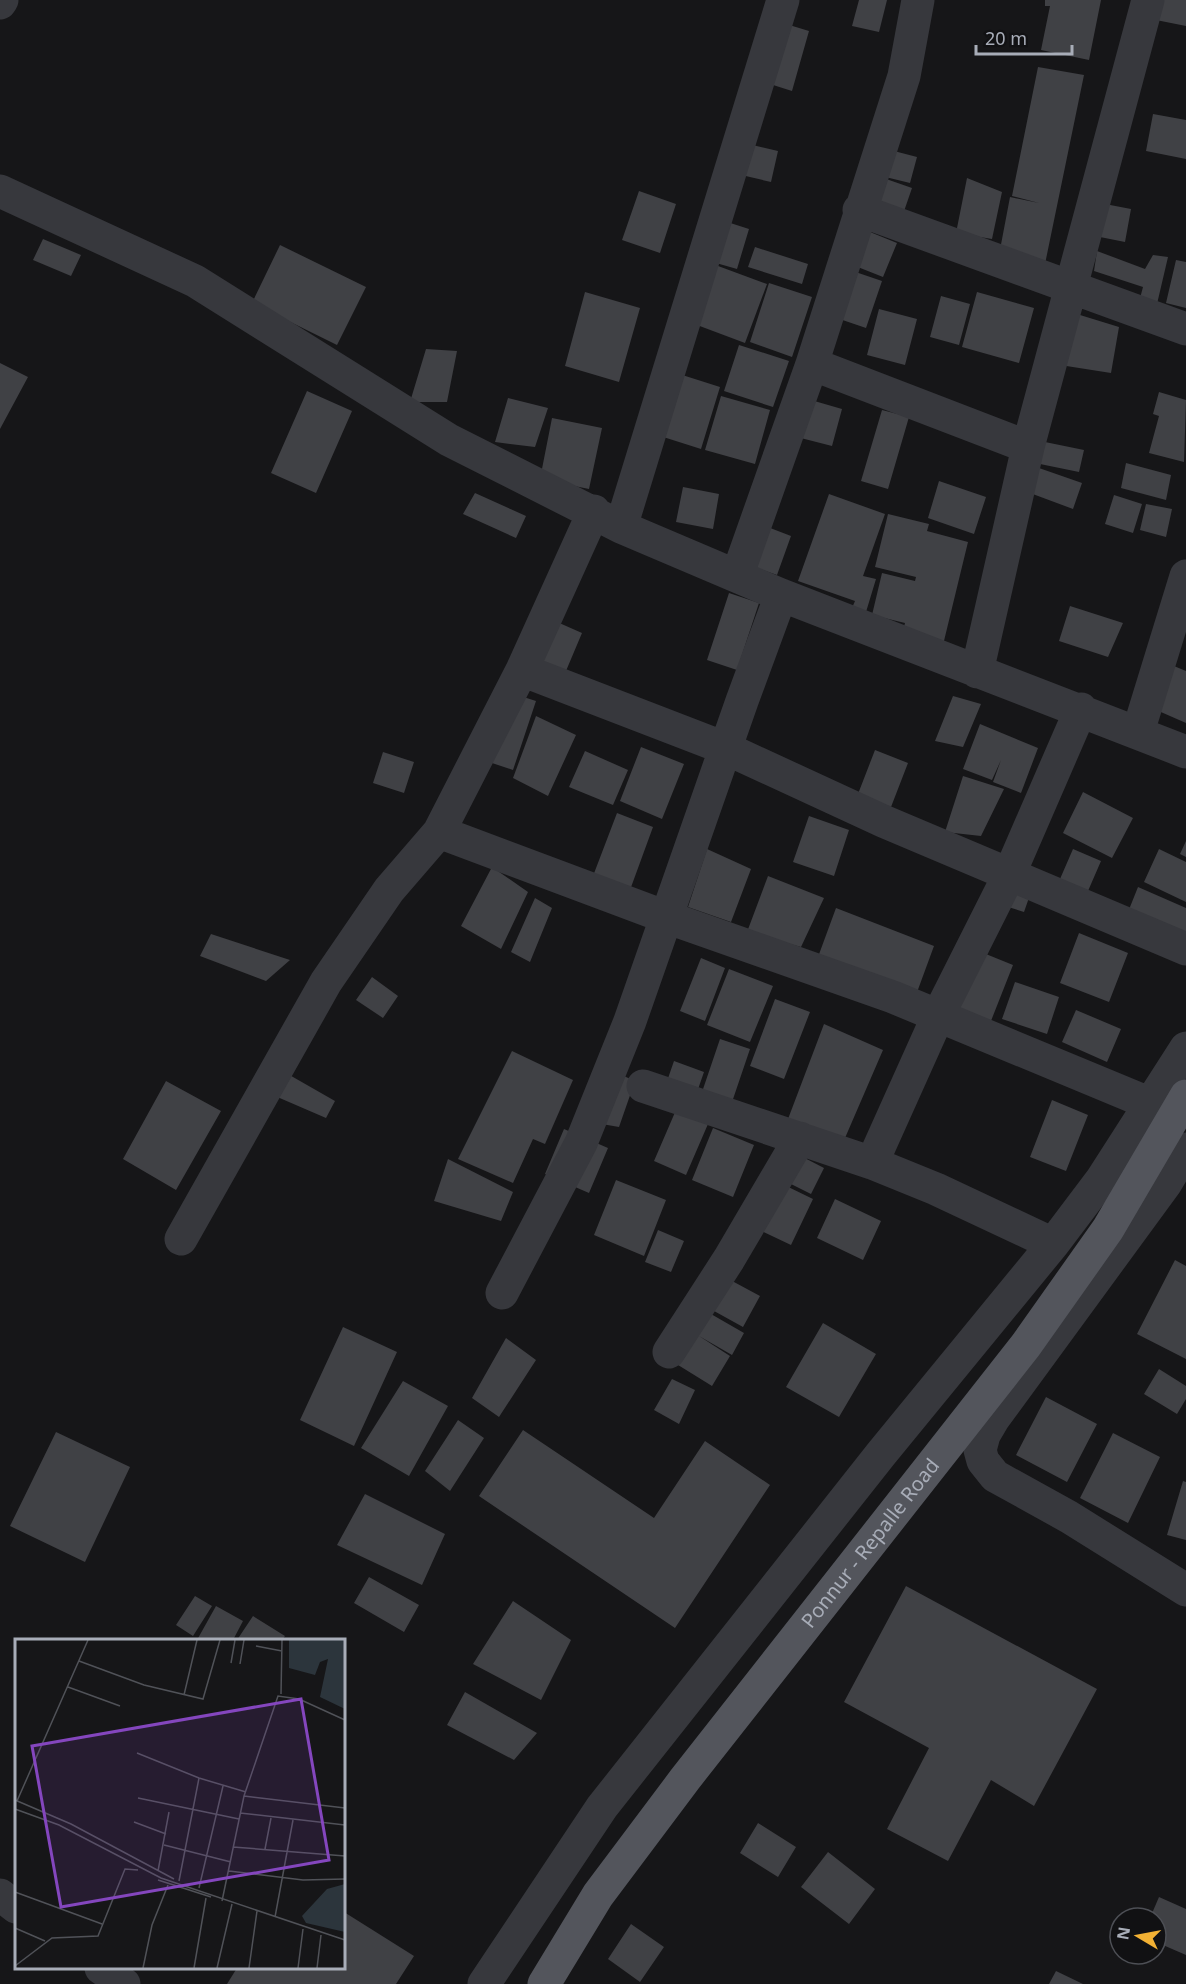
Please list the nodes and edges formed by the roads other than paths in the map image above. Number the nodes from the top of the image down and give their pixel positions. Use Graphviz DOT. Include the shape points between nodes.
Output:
graph roads {
  1 [pos="783,0"];
  2 [pos="918,0"];
  3 [pos="1148,0"];
  4 [pos="0,191"];
  5 [pos="859,210"];
  6 [pos="1072,289"];
  7 [pos="1186,329"];
  8 [pos="812,364"];
  9 [pos="1028,447"];
  10 [pos="607,519"];
  11 [pos="737,576"];
  12 [pos="1186,576"];
  13 [pos="781,595"];
  14 [pos="522,670"];
  15 [pos="977,672"];
  16 [pos="1081,710"];
  17 [pos="1138,732"];
  18 [pos="727,749"];
  19 [pos="1186,752"];
  20 [pos="439,832"];
  21 [pos="1009,875"];
  22 [pos="666,917"];
  23 [pos="1186,949"];
  24 [pos="938,1016"];
  25 [pos="1186,1048"];
  26 [pos="643,1086"];
  27 [pos="1186,1096"];
  28 [pos="1151,1104"];
  29 [pos="800,1138"];
  30 [pos="1186,1149"];
  31 [pos="872,1163"];
  32 [pos="1176,1189"];
  33 [pos="181,1239"];
  34 [pos="1053,1244"];
  35 [pos="502,1293"];
  36 [pos="669,1352"];
  37 [pos="1186,1590"];
  38 [pos="0,1895"];
  39 [pos="15,1906"];
  40 [pos="102,1969"];
  41 [pos="124,1984"];
  42 [pos="484,1984"];
  43 [pos="544,1984"];
  1 -- 10 [label="street"];
  2 -- 5 [label="street" via="904,76"];
  3 -- 6 [label="street"];
  4 -- 10 [label="street" via="195,281 448,440"];
  5 -- 6 [label="street"];
  5 -- 8 [label="street"];
  6 -- 7 [label="street"];
  6 -- 9 [label="street"];
  8 -- 9 [label="street"];
  8 -- 11 [label="street"];
  9 -- 15 [label="street"];
  10 -- 11 [label="street"];
  10 -- 14 [label="street"];
  11 -- 13 [label="street"];
  12 -- 17 [label="street"];
  13 -- 15 [label="street"];
  13 -- 18 [label="street"];
  14 -- 18 [label="street"];
  14 -- 20 [label="street"];
  15 -- 16 [label="street"];
  16 -- 17 [label="street"];
  16 -- 21 [label="street"];
  17 -- 19 [label="street"];
  18 -- 21 [label="street"];
  18 -- 22 [label="street"];
  20 -- 22 [label="street"];
  20 -- 33 [label="street" via="389,890 326,982"];
  21 -- 23 [label="street"];
  21 -- 24 [label="street"];
  22 -- 24 [label="street"];
  22 -- 35 [label="street" via="630,1022 581,1143"];
  24 -- 28 [label="street"];
  24 -- 31 [label="street"];
  25 -- 28 [label="street"];
  26 -- 29 [label="street"];
  27 -- 43 [label="main road, Ponnur - Repalle Road" via="1108,1229 1026,1345 685,1779 598,1895"];
  28 -- 34 [label="street"];
  29 -- 31 [label="street"];
  29 -- 36 [label="street"];
  30 -- 32 [label="street"];
  31 -- 34 [label="street"];
  32 -- 37 [label="street" via="994,1418 980,1450 995,1476"];
  34 -- 42 [label="street" via="602,1807"];
  38 -- 39 [label="street"];
  40 -- 41 [label="street"];
}
